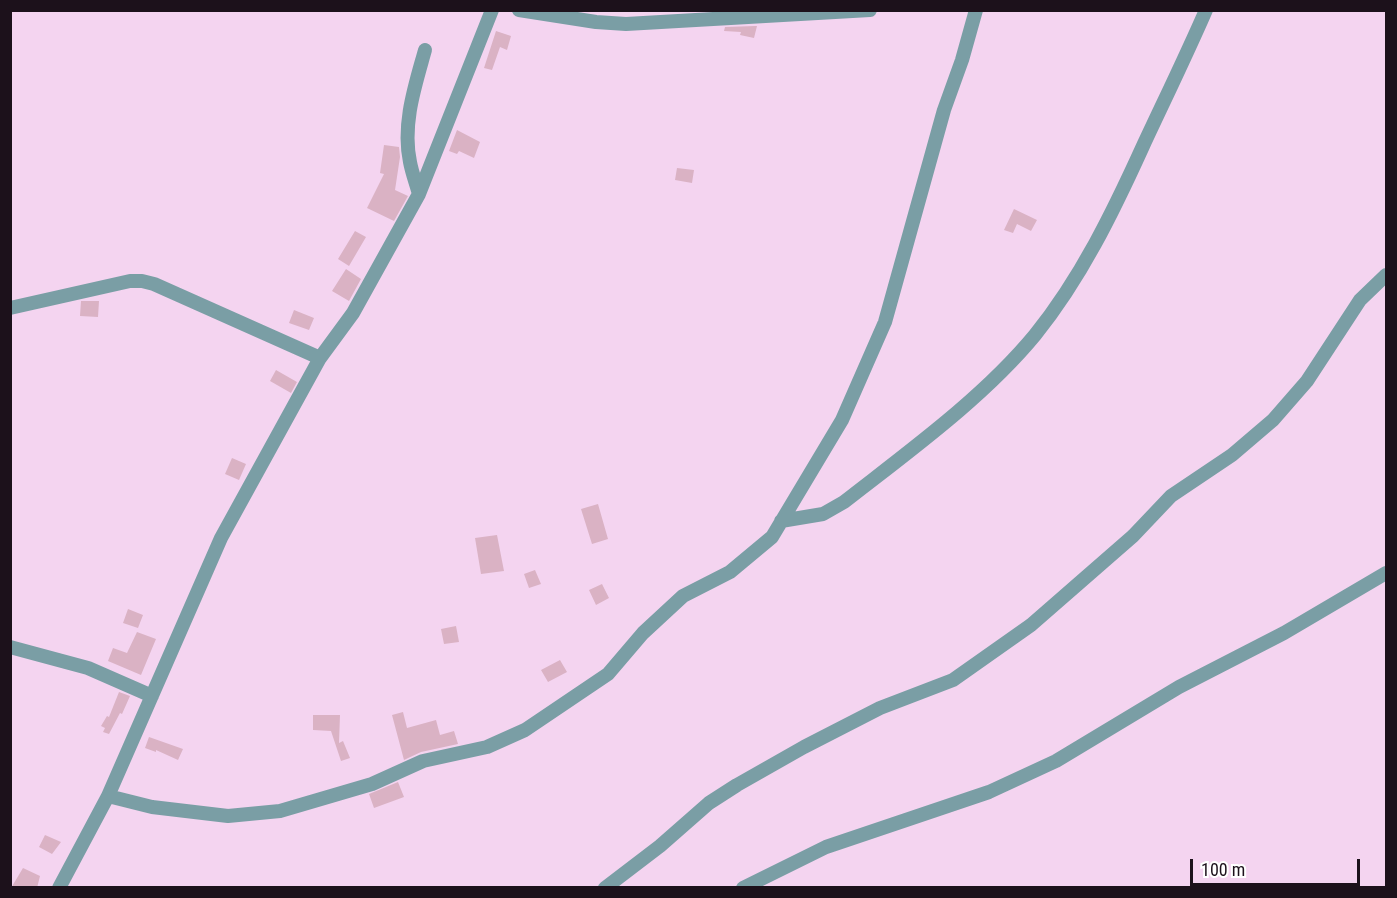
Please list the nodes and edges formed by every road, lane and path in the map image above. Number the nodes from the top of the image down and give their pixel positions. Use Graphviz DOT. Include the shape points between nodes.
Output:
graph roads {
  1 [pos="492,10"];
  2 [pos="519,10"];
  3 [pos="870,10"];
  4 [pos="976,10"];
  5 [pos="1206,10"];
  6 [pos="425,50"];
  7 [pos="419,194"];
  8 [pos="1386,275"];
  9 [pos="10,308"];
  10 [pos="320,358"];
  11 [pos="781,521"];
  12 [pos="1386,573"];
  13 [pos="10,647"];
  14 [pos="152,696"];
  15 [pos="108,796"];
  16 [pos="59,888"];
  17 [pos="605,888"];
  18 [pos="743,888"];
  1 -- 7 [label="street"];
  2 -- 3 [label="street" via="626,24"];
  4 -- 11 [label="street" via="885,322 842,420"];
  5 -- 11 [label="street" via="1113,211 1065,294 1035,335 976,395 844,502 823,514"];
  6 -- 7 [label="street" via="410,102 408,133 409,160"];
  7 -- 10 [label="street" via="353,313"];
  8 -- 17 [label="street" via="1360,300 1306,381 1273,420 1232,455 1179,489 1133,536 1031,625 953,680 880,708 730,789"];
  9 -- 10 [label="street" via="142,281"];
  10 -- 14 [label="street" via="221,538"];
  11 -- 15 [label="street" via="772,537 730,572 683,596 643,633 608,674 525,730 487,747 423,761 372,784 280,811 228,816 152,807"];
  12 -- 18 [label="street" via="1284,633 1179,687 1056,762 989,792 826,847"];
  13 -- 14 [label="street" via="88,668"];
  14 -- 15 [label="street"];
  15 -- 16 [label="street"];
}
